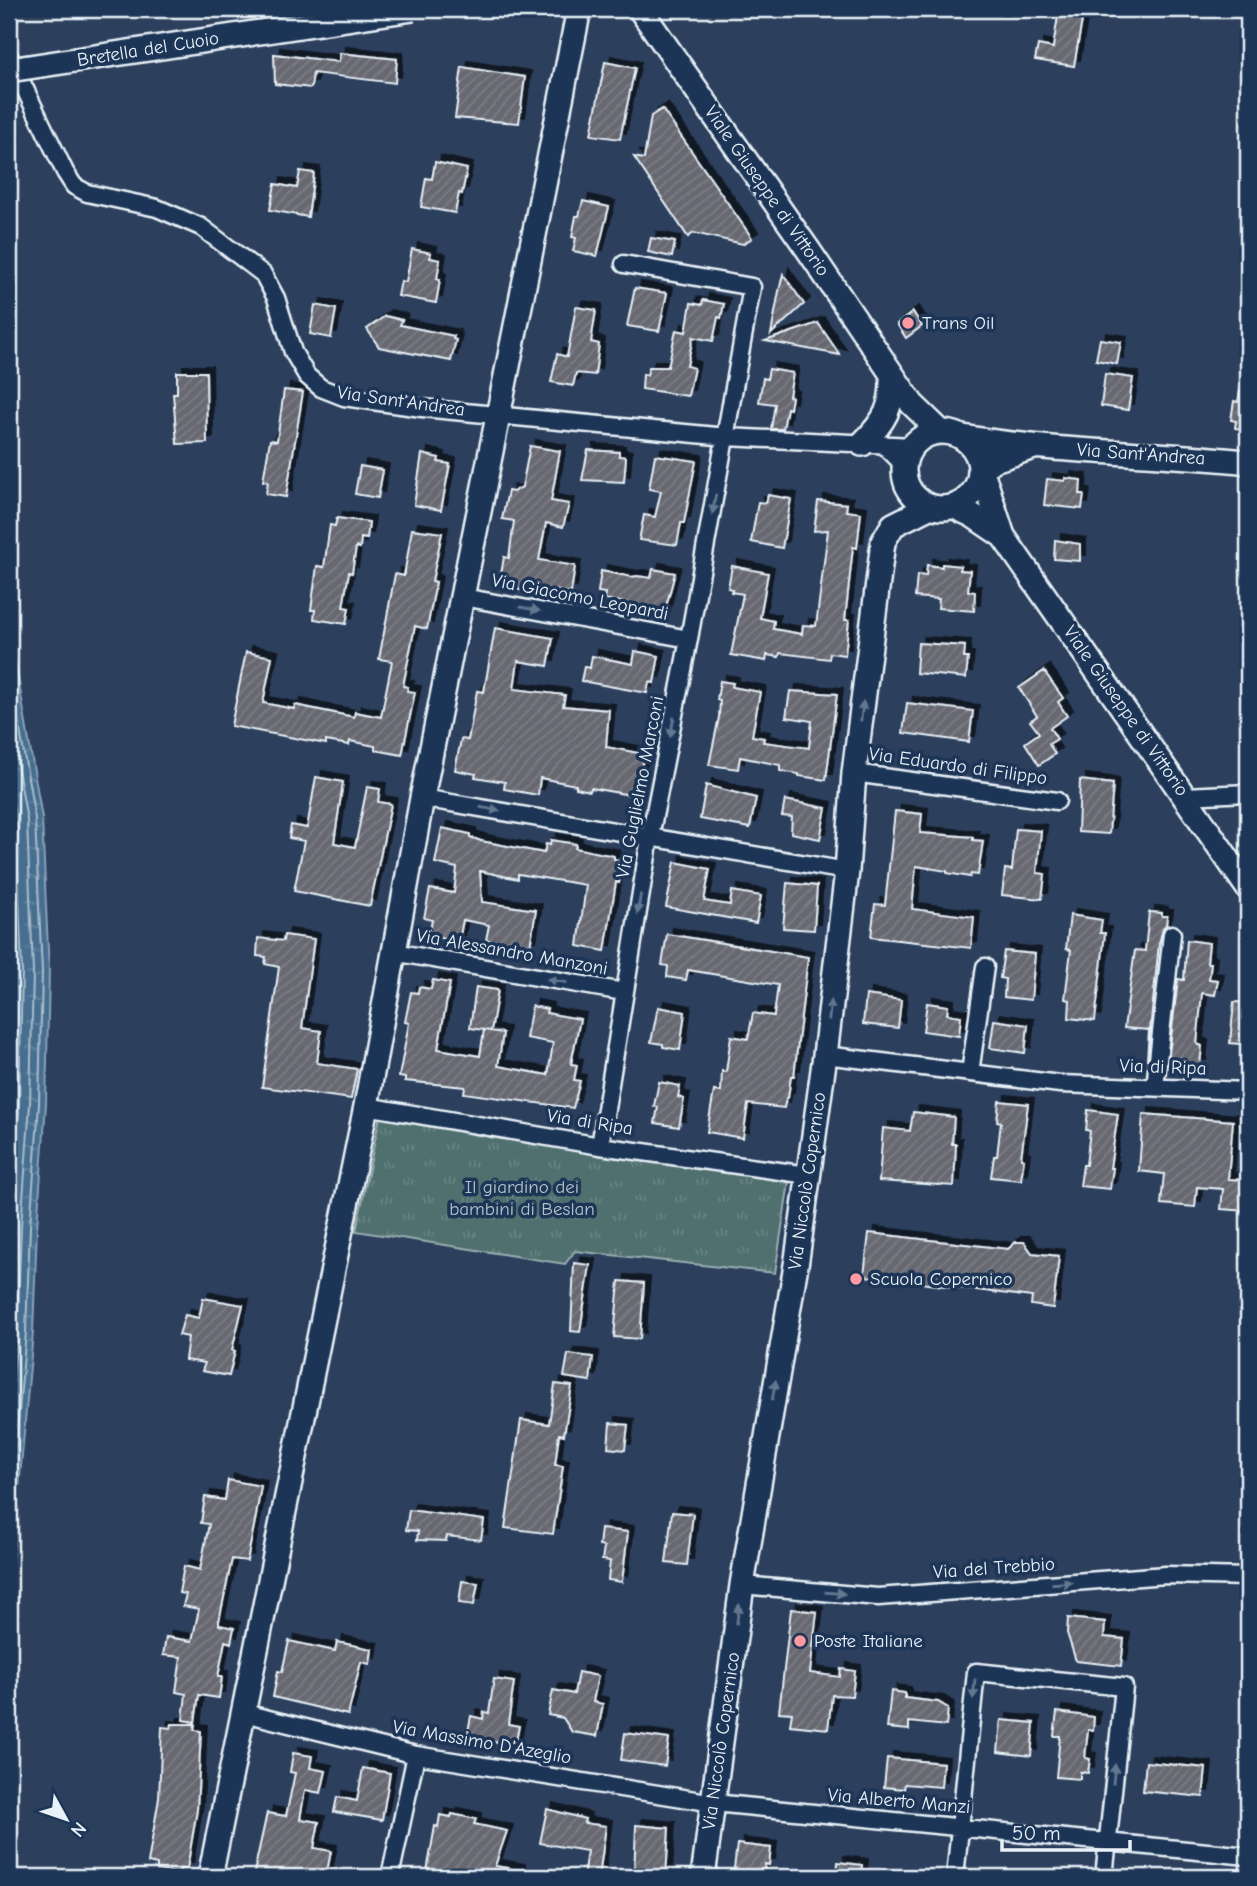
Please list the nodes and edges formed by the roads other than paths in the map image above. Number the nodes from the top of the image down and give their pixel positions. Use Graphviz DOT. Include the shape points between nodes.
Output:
graph roads {
  1 [pos="412,9"];
  2 [pos="579,9"];
  3 [pos="640,9"];
  4 [pos="9,56"];
  5 [pos="9,70"];
  6 [pos="624,264"];
  7 [pos="892,375"];
  8 [pos="498,414"];
  9 [pos="727,437"];
  10 [pos="873,444"];
  11 [pos="928,444"];
  12 [pos="1034,447"];
  13 [pos="1248,463"];
  14 [pos="981,468"];
  15 [pos="929,507"];
  16 [pos="955,507"];
  17 [pos="1003,536"];
  18 [pos="463,597"];
  19 [pos="689,639"];
  20 [pos="854,773"];
  21 [pos="1248,793"];
  22 [pos="1185,796"];
  23 [pos="422,798"];
  24 [pos="1057,801"];
  25 [pos="650,836"];
  26 [pos="847,871"];
  27 [pos="1248,888"];
  28 [pos="1172,934"];
  29 [pos="393,952"];
  30 [pos="985,967"];
  31 [pos="624,992"];
  32 [pos="825,1055"];
  33 [pos="970,1073"];
  34 [pos="1155,1087"];
  35 [pos="1248,1091"];
  36 [pos="366,1106"];
  37 [pos="600,1146"];
  38 [pos="808,1175"];
  39 [pos="1248,1577"];
  40 [pos="743,1585"];
  41 [pos="244,1713"];
  42 [pos="416,1755"];
  43 [pos="714,1803"];
  44 [pos="960,1827"];
  45 [pos="1107,1842"];
  46 [pos="1248,1856"];
  47 [pos="210,1877"];
  48 [pos="390,1877"];
  49 [pos="703,1877"];
  50 [pos="954,1877"];
  51 [pos="1104,1877"];
  1 -- 5 [label="main road, Bretella del Cuoio, bridge"];
  2 -- 8 [label="main road"];
  3 -- 7 [label="main road, Viale Giuseppe di Vittorio"];
  4 -- 8 [label="street, Via Sant'Andrea" via="74,186 157,208 201,227 263,274 276,298 293,352 307,376 321,388 344,397"];
  6 -- 9 [label="street, Via Guglielmo Marconi" via="751,287"];
  7 -- 10 [label="main road" via="893,393"];
  7 -- 11 [label="main road, Viale Giuseppe di Vittorio" via="912,404"];
  8 -- 9 [label="street, Via Sant'Andrea"];
  8 -- 18 [label="main road"];
  9 -- 10 [label="street, Via Sant'Andrea"];
  9 -- 19 [label="street, Via Guglielmo Marconi, one-way"];
  10 -- 11 [label="street, Via Sant'Andrea"];
  11 -- 12 [label="main road, Via Sant'Andrea"];
  11 -- 14 [label="main road" via="976,451"];
  11 -- 15 [label="main road" via="906,485"];
  12 -- 13 [label="main road, Via Sant'Andrea"];
  12 -- 14 [label="main road, Via Sant'Andrea"];
  14 -- 16 [label="main road" via="974,493"];
  14 -- 17 [label="main road, Viale Giuseppe di Vittorio"];
  15 -- 16 [label="main road"];
  20 -- 15 [label="main road, Via Niccolò Copernico, one-way" via="885,536 898,520"];
  16 -- 17 [label="main road, Viale Giuseppe di Vittorio"];
  17 -- 22 [label="main road, Viale Giuseppe di Vittorio"];
  18 -- 19 [label="street, Via Giacomo Leopardi, one-way"];
  18 -- 23 [label="main road"];
  19 -- 25 [label="street, Via Guglielmo Marconi, one-way"];
  20 -- 24 [label="street, Via Eduardo di Filippo"];
  20 -- 26 [label="main road, Via Niccolò Copernico"];
  21 -- 22 [label="street"];
  22 -- 27 [label="main road, Viale Giuseppe di Vittorio"];
  23 -- 25 [label="street, one-way"];
  23 -- 29 [label="main road"];
  25 -- 26 [label="street"];
  25 -- 31 [label="street, Via Guglielmo Marconi, one-way"];
  32 -- 26 [label="main road, Via Niccolò Copernico, one-way"];
  28 -- 34 [label="street"];
  31 -- 29 [label="street, Via Alessandro Manzoni, one-way"];
  29 -- 36 [label="main road"];
  30 -- 33 [label="street"];
  31 -- 37 [label="street, Via Guglielmo Marconi"];
  32 -- 33 [label="street, Via di Ripa"];
  32 -- 38 [label="main road, Via Niccolò Copernico"];
  33 -- 34 [label="street, Via di Ripa" via="1060,1084"];
  34 -- 35 [label="street, Via di Ripa"];
  36 -- 37 [label="street, Via di Ripa"];
  36 -- 41 [label="main road"];
  37 -- 38 [label="street, Via di Ripa"];
  40 -- 38 [label="main road, Via Niccolò Copernico, one-way"];
  40 -- 39 [label="street, Via del Trebbio, one-way" via="878,1597 1166,1576"];
  43 -- 40 [label="main road, Via Niccolò Copernico, one-way"];
  41 -- 42 [label="street, Via Massimo D'Azeglio"];
  41 -- 47 [label="main road"];
  42 -- 43 [label="street, Via Massimo D'Azeglio"];
  42 -- 48 [label="street"];
  43 -- 44 [label="street, Via Alberto Manzi"];
  43 -- 49 [label="main road, Via Niccolò Copernico"];
  44 -- 45 [label="street, Via Alberto Manzi"];
  45 -- 44 [label="street, one-way" via="1124,1687 976,1672"];
  44 -- 50 [label="street"];
  45 -- 46 [label="street, Via Alberto Manzi"];
  45 -- 51 [label="street"];
}
